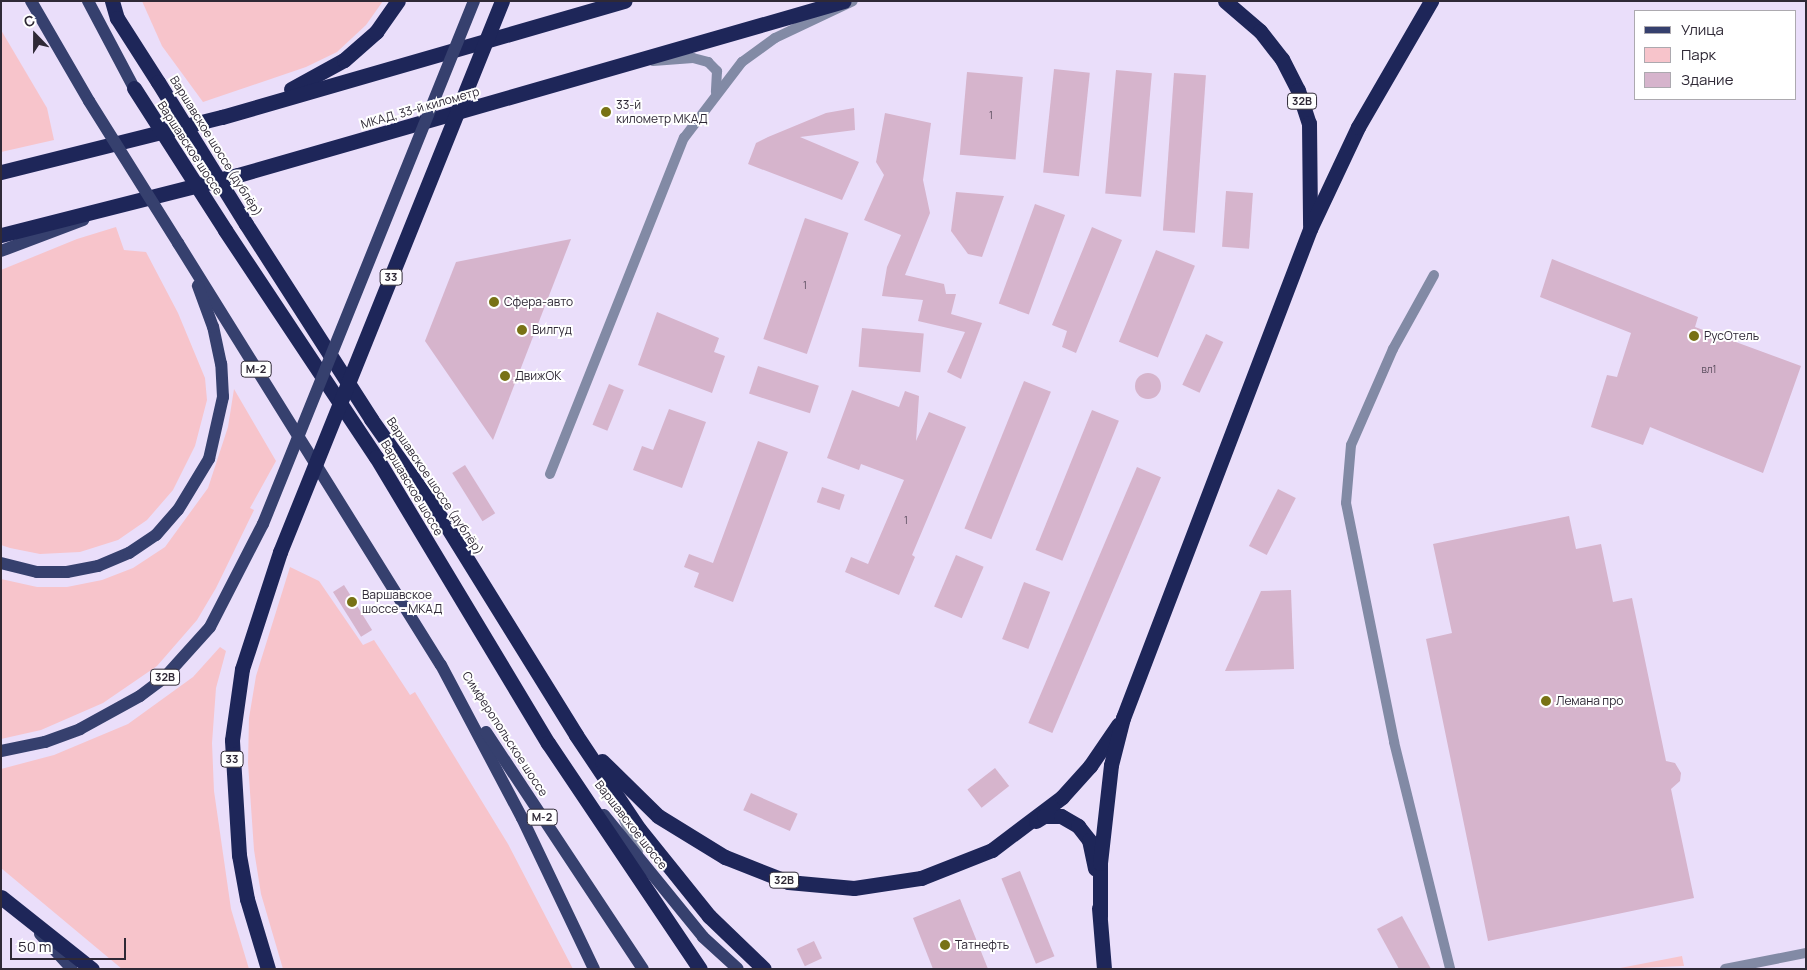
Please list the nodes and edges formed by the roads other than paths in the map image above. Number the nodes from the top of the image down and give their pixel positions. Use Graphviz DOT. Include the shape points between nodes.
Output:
graph roads {
  1 [pos="31,1"];
  2 [pos="88,1"];
  3 [pos="105,1"];
  4 [pos="112,1"];
  5 [pos="398,1"];
  6 [pos="474,1"];
  7 [pos="502,1"];
  8 [pos="625,1"];
  9 [pos="844,1"];
  10 [pos="853,1"];
  11 [pos="1225,1"];
  12 [pos="1431,1"];
  13 [pos="117,18"];
  14 [pos="602,71"];
  15 [pos="134,88"];
  16 [pos="715,95"];
  17 [pos="222,117"];
  18 [pos="1,172"];
  19 [pos="160,196"];
  20 [pos="1310,229"];
  21 [pos="1,235"];
  22 [pos="178,243"];
  23 [pos="1,251"];
  24 [pos="1434,275"];
  25 [pos="550,474"];
  26 [pos="1,563"];
  27 [pos="441,665"];
  28 [pos="1123,718"];
  29 [pos="576,735"];
  30 [pos="548,743"];
  31 [pos="1,751"];
  32 [pos="606,779"];
  33 [pos="1026,826"];
  34 [pos="643,866"];
  35 [pos="1,897"];
  36 [pos="19,912"];
  37 [pos="1100,916"];
  38 [pos="682,943"];
  39 [pos="1806,953"];
  40 [pos="72,969"];
  41 [pos="92,969"];
  42 [pos="268,969"];
  43 [pos="594,969"];
  44 [pos="642,969"];
  45 [pos="700,969"];
  46 [pos="738,969"];
  47 [pos="764,969"];
  48 [pos="1104,969"];
  49 [pos="1450,969"];
  50 [pos="1725,969"];
  1 -- 22 [label="main road, М-2, bridge"];
  2 -- 15 [label="main road, Варшавское шоссе"];
  3 -- 13 [label="main road, Варшавское шоссе (дублёр)"];
  4 -- 13 [label="highway"];
  5 -- 17 [label="highway" via="376,32 344,60 304,84"];
  6 -- 31 [label="main road, 32B, bridge" via="263,524 210,627 165,677 140,696 80,729 45,742"];
  7 -- 42 [label="highway, 33, bridge" via="280,552 242,669 232,740 239,855 247,899"];
  8 -- 17 [label="highway"];
  9 -- 14 [label="highway, МКАД, 33-й километр"];
  10 -- 16 [label="street" via="775,38 742,62"];
  11 -- 20 [label="highway, 32B" via="1260,31 1282,59 1298,90 1308,123"];
  12 -- 20 [label="highway" via="1358,127"];
  13 -- 29 [label="highway, Варшавское шоссе (дублёр), bridge" via="371,419 446,525"];
  14 -- 16 [label="street" via="655,60 693,58 708,62 717,71 719,83"];
  14 -- 19 [label="highway, МКАД, 33-й километр"];
  15 -- 30 [label="highway, Варшавское шоссе, bridge" via="376,457"];
  16 -- 25 [label="street" via="684,138 667,174"];
  17 -- 18 [label="highway"];
  19 -- 21 [label="highway, МКАД, 33-й километр"];
  19 -- 23 [label="main road"];
  20 -- 28 [label="highway"];
  22 -- 26 [label="main road" via="213,327 221,364 223,397 218,427 197,482 156,535 98,566 67,572 37,572"];
  22 -- 27 [label="main road, М-2"];
  24 -- 49 [label="street" via="1393,349 1351,445 1346,503 1394,742"];
  27 -- 43 [label="main road" via="504,782"];
  27 -- 44 [label="main road, Симферопольское шоссе / М-2"];
  28 -- 33 [label="highway, 32B" via="1090,766 1062,798"];
  28 -- 37 [label="highway" via="1111,765 1100,863"];
  29 -- 32 [label="highway, Варшавское шоссе (дублёр)"];
  29 -- 33 [label="highway, 32B" via="658,816 726,857 788,882 854,888 921,878 992,850"];
  30 -- 34 [label="main road, Варшавское шоссе"];
  30 -- 38 [label="highway"];
  32 -- 34 [label="street"];
  32 -- 47 [label="highway, Варшавское шоссе (дублёр)" via="670,871 709,916"];
  33 -- 37 [label="highway" via="1044,816 1061,816 1078,826 1089,840 1094,856"];
  34 -- 38 [label="street"];
  34 -- 46 [label="main road, Варшавское шоссе" via="704,938"];
  35 -- 36 [label="highway"];
  36 -- 40 [label="main road"];
  36 -- 41 [label="highway"];
  37 -- 48 [label="highway"];
  38 -- 45 [label="highway"];
  39 -- 50 [label="street"];
}
